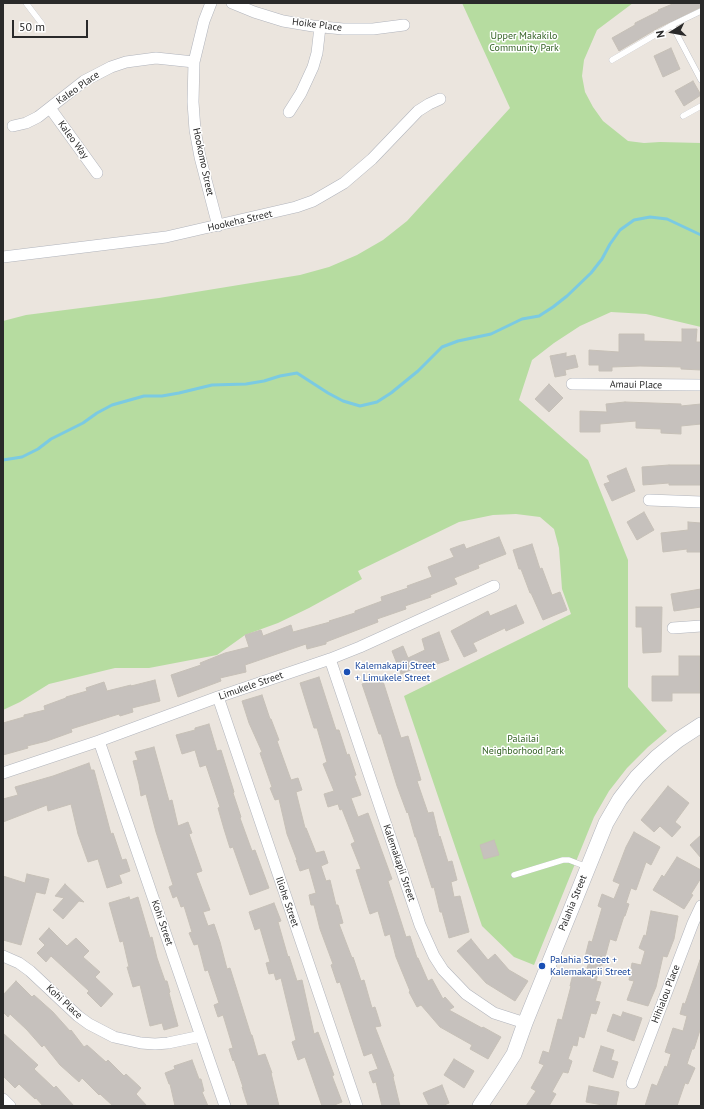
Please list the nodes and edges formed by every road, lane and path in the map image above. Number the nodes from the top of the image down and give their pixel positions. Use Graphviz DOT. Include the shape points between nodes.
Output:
graph roads {
  1 [pos="26,3"];
  2 [pos="211,3"];
  3 [pos="232,3"];
  4 [pos="701,11"];
  5 [pos="42,24"];
  6 [pos="672,24"];
  7 [pos="404,25"];
  8 [pos="320,27"];
  9 [pos="612,60"];
  10 [pos="194,62"];
  11 [pos="701,80"];
  12 [pos="440,99"];
  13 [pos="701,106"];
  14 [pos="50,108"];
  15 [pos="288,112"];
  16 [pos="683,116"];
  17 [pos="13,126"];
  18 [pos="97,173"];
  19 [pos="218,226"];
  20 [pos="3,257"];
  21 [pos="572,384"];
  22 [pos="701,385"];
  23 [pos="649,500"];
  24 [pos="701,502"];
  25 [pos="494,586"];
  26 [pos="701,626"];
  27 [pos="672,628"];
  28 [pos="330,659"];
  29 [pos="218,697"];
  30 [pos="701,726"];
  31 [pos="99,741"];
  32 [pos="3,773"];
  33 [pos="588,867"];
  34 [pos="514,875"];
  35 [pos="701,906"];
  36 [pos="3,956"];
  37 [pos="525,1024"];
  38 [pos="201,1036"];
  39 [pos="632,1083"];
  40 [pos="3,1100"];
  41 [pos="481,1105"];
  42 [pos="10,1106"];
  43 [pos="225,1106"];
  44 [pos="357,1106"];
  1 -- 5 [label="lane"];
  2 -- 10 [label="street, Hookomo Street"];
  3 -- 8 [label="street, Hoike Place" via="283,21"];
  4 -- 6 [label="lane"];
  6 -- 9 [label="lane"];
  6 -- 11 [label="lane"];
  7 -- 8 [label="street, Hoike Place" via="373,29"];
  8 -- 15 [label="street" via="313,67"];
  10 -- 14 [label="street, Kaleo Place" via="171,58 126,62 90,77"];
  10 -- 19 [label="street, Hookomo Street" via="195,130"];
  12 -- 19 [label="street, Hookeha Street" via="418,111 358,172 329,193 296,207"];
  13 -- 16 [label="lane"];
  14 -- 17 [label="street, Kaleo Place" via="32,120"];
  14 -- 18 [label="street, Kaleo Way"];
  19 -- 20 [label="street, Hookeha Street" via="160,238"];
  21 -- 22 [label="street, Amaui Place"];
  23 -- 24 [label="street"];
  25 -- 28 [label="street, Limukele Street"];
  26 -- 27 [label="street"];
  28 -- 29 [label="street, Limukele Street"];
  28 -- 37 [label="street, Kalemakapii Street" via="420,925 434,956 466,994 494,1013"];
  29 -- 31 [label="street, Limukele Street"];
  29 -- 44 [label="street, Iliohe Street"];
  30 -- 33 [label="street, Palahia Street" via="678,740 637,777 606,823"];
  31 -- 32 [label="street, Limukele Street"];
  31 -- 38 [label="street, Kohi Street"];
  33 -- 34 [label="lane" via="563,860"];
  33 -- 37 [label="street, Palahia Street"];
  35 -- 39 [label="street, Hihialou Place" via="692,922"];
  36 -- 38 [label="street, Kohi Place" via="30,971 84,1020 114,1037 154,1044"];
  37 -- 41 [label="street, Palahia Street" via="514,1054"];
  38 -- 43 [label="street, Kohi Street"];
  40 -- 42 [label="street"];
}
